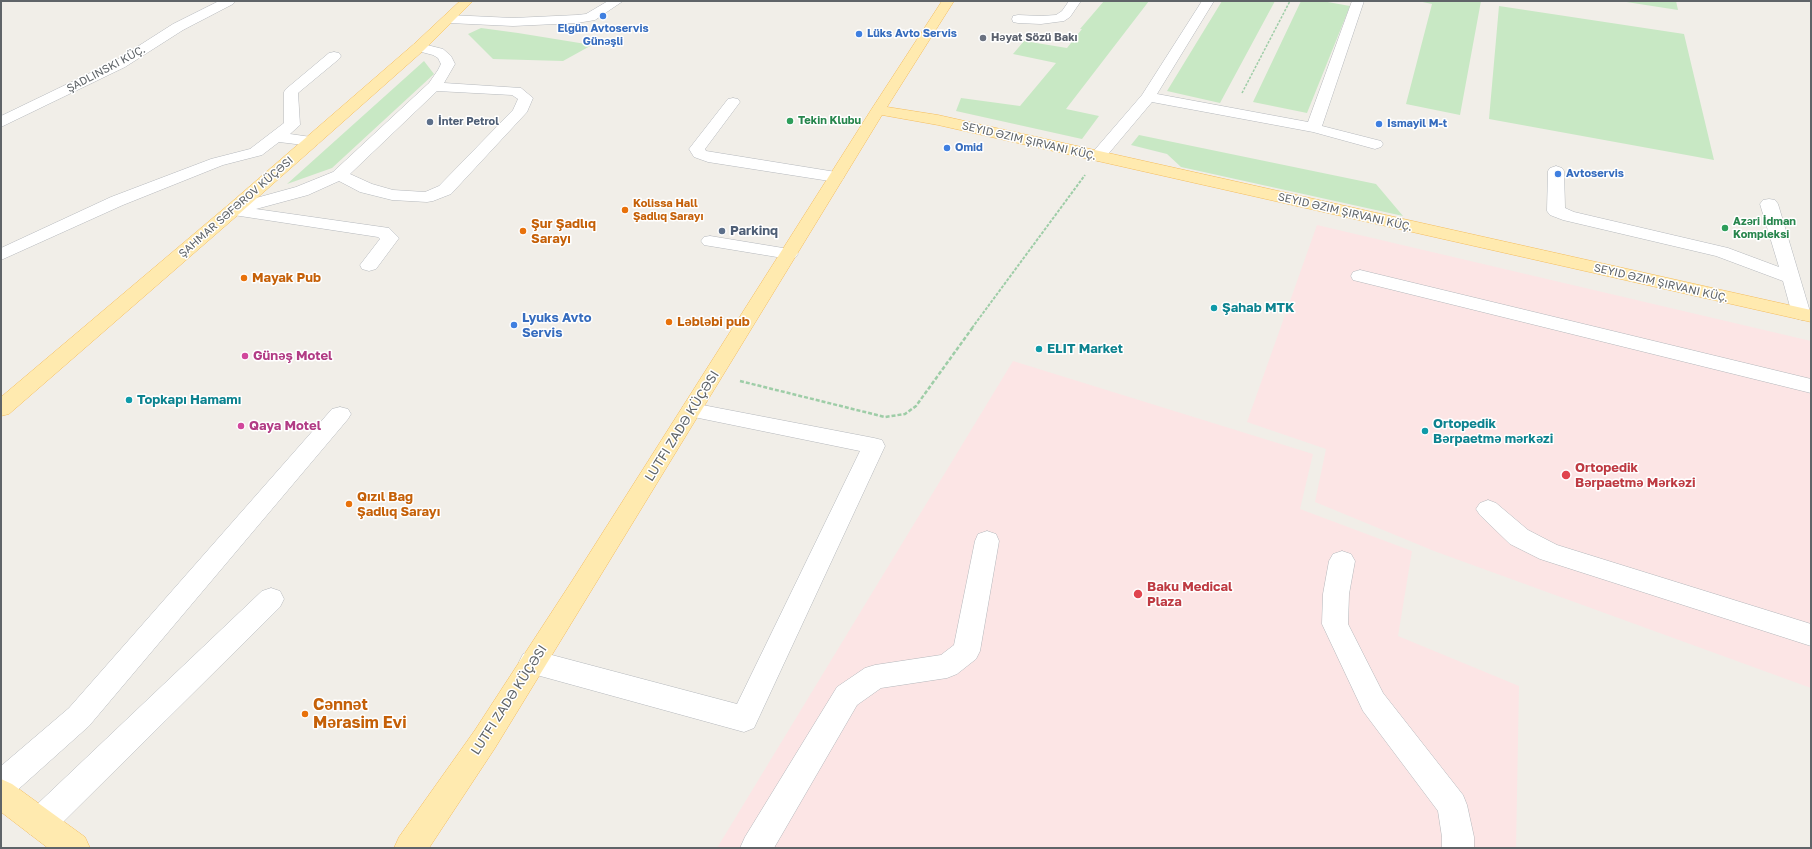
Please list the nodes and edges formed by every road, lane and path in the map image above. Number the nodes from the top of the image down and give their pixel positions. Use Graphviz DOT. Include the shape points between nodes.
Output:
graph roads {
  1 [pos="229,1"];
  2 [pos="467,1"];
  3 [pos="617,1"];
  4 [pos="948,1"];
  5 [pos="1075,1"];
  6 [pos="1208,1"];
  7 [pos="1290,1"];
  8 [pos="1358,1"];
  9 [pos="449,19"];
  10 [pos="1018,19"];
  11 [pos="420,47"];
  12 [pos="334,56"];
  13 [pos="434,86"];
  14 [pos="1148,97"];
  15 [pos="733,102"];
  16 [pos="878,110"];
  17 [pos="1232,113"];
  18 [pos="1,122"];
  19 [pos="1314,128"];
  20 [pos="275,137"];
  21 [pos="312,141"];
  22 [pos="1375,144"];
  23 [pos="1098,156"];
  24 [pos="1556,171"];
  25 [pos="339,175"];
  26 [pos="836,177"];
  27 [pos="1769,204"];
  28 [pos="232,210"];
  29 [pos="710,241"];
  30 [pos="789,254"];
  31 [pos="1,255"];
  32 [pos="370,265"];
  33 [pos="1360,276"];
  34 [pos="1791,278"];
  35 [pos="1807,315"];
  36 [pos="714,374"];
  37 [pos="1811,386"];
  38 [pos="1,409"];
  39 [pos="692,410"];
  40 [pos="340,414"];
  41 [pos="1488,509"];
  42 [pos="987,541"];
  43 [pos="1342,561"];
  44 [pos="270,599"];
  45 [pos="1811,635"];
  46 [pos="533,662"];
  47 [pos="1,785"];
  48 [pos="1,794"];
  49 [pos="40,823"];
  50 [pos="74,848"];
  51 [pos="410,848"];
  52 [pos="756,848"];
  53 [pos="1458,848"];
  1 -- 18 [label="street, ŞADLINSKI KÜÇ." via="178,27 120,64"];
  2 -- 9 [label="main road, ŞAHMAR SƏFƏROV KÜÇƏSI"];
  3 -- 9 [label="street" via="590,17 577,19 502,22"];
  4 -- 16 [label="main road, LUTFI ZADƏ KÜÇƏSI"];
  5 -- 10 [label="street" via="1066,14 1059,18"];
  6 -- 14 [label="street"];
  7 -- 17 [label="path"];
  8 -- 19 [label="street"];
  9 -- 11 [label="main road, ŞAHMAR SƏFƏROV KÜÇƏSI"];
  11 -- 13 [label="street" via="438,52 444,56 448,64"];
  11 -- 21 [label="main road, ŞAHMAR SƏFƏROV KÜÇƏSI"];
  12 -- 20 [label="street" via="292,92 292,125"];
  13 -- 25 [label="street"];
  13 -- 25 [label="street" via="516,91 526,98 520,112 445,190 427,197 392,195 366,188"];
  14 -- 17 [label="street"];
  14 -- 23 [label="street"];
  15 -- 26 [label="street" via="697,149 700,154"];
  16 -- 23 [label="main road, SEYID ƏZIM ŞIRVANI KÜÇ." via="938,120"];
  16 -- 26 [label="main road, LUTFI ZADƏ KÜÇƏSI"];
  17 -- 19 [label="street"];
  19 -- 22 [label="street"];
  20 -- 21 [label="street"];
  20 -- 31 [label="street" via="256,152 217,162 117,201"];
  21 -- 28 [label="main road, ŞAHMAR SƏFƏROV KÜÇƏSI"];
  23 -- 35 [label="main road, SEYID ƏZIM ŞIRVANI KÜÇ."];
  23 -- 36 [label="path" via="916,406 904,414 885,416"];
  24 -- 34 [label="street" via="1556,211 1722,252"];
  25 -- 28 [label="street" via="302,191"];
  26 -- 30 [label="main road, LUTFI ZADƏ KÜÇƏSI"];
  27 -- 34 [label="street"];
  28 -- 32 [label="street" via="383,232 390,238"];
  28 -- 38 [label="main road, ŞAHMAR SƏFƏROV KÜÇƏSI"];
  29 -- 30 [label="street"];
  30 -- 36 [label="main road, LUTFI ZADƏ KÜÇƏSI"];
  33 -- 37 [label="street"];
  34 -- 35 [label="street"];
  36 -- 39 [label="main road, LUTFI ZADƏ KÜÇƏSI"];
  39 -- 46 [label="main road, LUTFI ZADƏ KÜÇƏSI"];
  39 -- 46 [label="street" via="874,446 744,719"];
  40 -- 47 [label="street" via="79,717"];
  41 -- 45 [label="street" via="1519,537 1549,552"];
  42 -- 52 [label="street" via="966,651 947,666 875,677 847,696"];
  43 -- 53 [label="street" via="1336,594 1335,624 1373,702 1452,805"];
  44 -- 49 [label="street"];
  46 -- 51 [label="main road, LUTFI ZADƏ KÜÇƏSI" via="485,739"];
  48 -- 49 [label="main road"];
  49 -- 50 [label="main road"];
}
